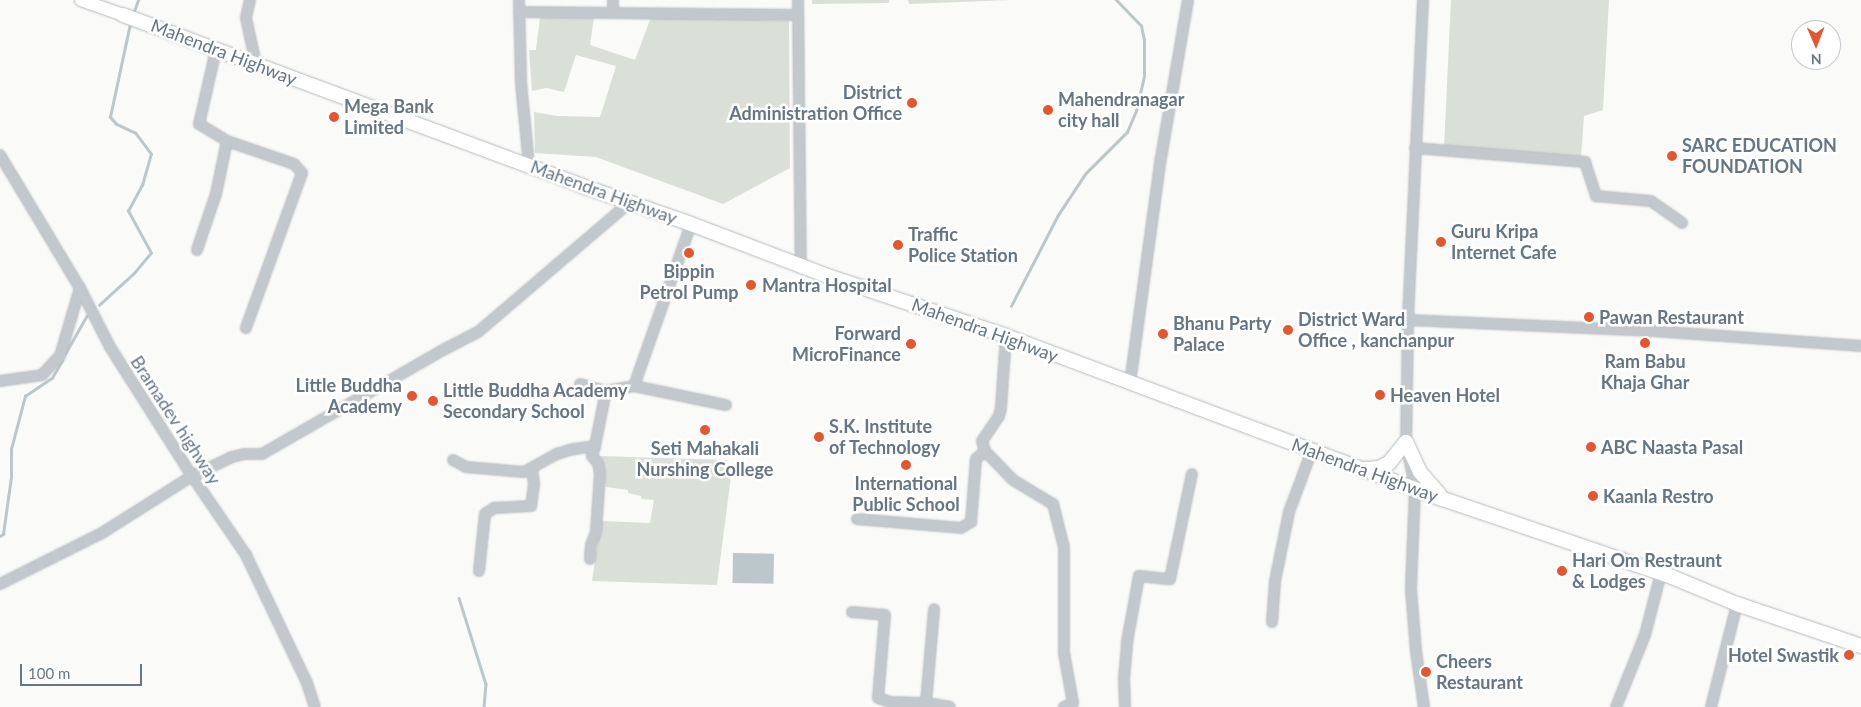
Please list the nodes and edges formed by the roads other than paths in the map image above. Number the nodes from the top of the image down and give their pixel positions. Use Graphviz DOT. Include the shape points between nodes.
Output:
graph roads {
  1 [pos="82,0"];
  2 [pos="250,0"];
  3 [pos="519,0"];
  4 [pos="613,0"];
  5 [pos="798,0"];
  6 [pos="1188,0"];
  7 [pos="1423,0"];
  8 [pos="519,12"];
  9 [pos="613,13"];
  10 [pos="123,15"];
  11 [pos="798,15"];
  12 [pos="216,50"];
  13 [pos="256,64"];
  14 [pos="227,140"];
  15 [pos="1414,148"];
  16 [pos="0,155"];
  17 [pos="529,165"];
  18 [pos="630,202"];
  19 [pos="1682,223"];
  20 [pos="692,224"];
  21 [pos="197,250"];
  22 [pos="801,265"];
  23 [pos="80,288"];
  24 [pos="1408,320"];
  25 [pos="246,328"];
  26 [pos="1006,336"];
  27 [pos="1861,346"];
  28 [pos="0,381"];
  29 [pos="1130,383"];
  30 [pos="580,384"];
  31 [pos="634,386"];
  32 [pos="606,391"];
  33 [pos="726,405"];
  34 [pos="1406,442"];
  35 [pos="595,446"];
  36 [pos="1312,450"];
  37 [pos="985,451"];
  38 [pos="453,460"];
  39 [pos="532,468"];
  40 [pos="1362,470"];
  41 [pos="1192,474"];
  42 [pos="192,476"];
  43 [pos="1415,488"];
  44 [pos="1443,499"];
  45 [pos="857,519"];
  46 [pos="590,559"];
  47 [pos="479,571"];
  48 [pos="1660,574"];
  49 [pos="0,584"];
  50 [pos="1736,604"];
  51 [pos="934,609"];
  52 [pos="852,612"];
  53 [pos="1272,622"];
  54 [pos="1861,646"];
  55 [pos="926,703"];
  56 [pos="315,707"];
  57 [pos="950,707"];
  58 [pos="1064,707"];
  59 [pos="1126,707"];
  60 [pos="1424,707"];
  61 [pos="1616,707"];
  62 [pos="1711,707"];
  1 -- 10 [label="main road, Mahendra Highway"];
  2 -- 13 [label="street" via="246,18"];
  3 -- 8 [label="street"];
  4 -- 9 [label="street"];
  5 -- 11 [label="street"];
  6 -- 29 [label="street" via="1161,158"];
  7 -- 15 [label="street"];
  8 -- 9 [label="street"];
  8 -- 17 [label="street" via="521,83"];
  9 -- 11 [label="street"];
  10 -- 12 [label="highway, Mahendra Highway"];
  11 -- 22 [label="street"];
  12 -- 13 [label="highway, Mahendra Highway"];
  12 -- 14 [label="street" via="199,124"];
  13 -- 17 [label="highway, Mahendra Highway"];
  14 -- 21 [label="street" via="216,194"];
  14 -- 25 [label="street" via="294,164 302,173"];
  15 -- 19 [label="street" via="1584,162 1596,196 1650,201"];
  15 -- 24 [label="street"];
  16 -- 23 [label="street, Bramadev highway"];
  17 -- 18 [label="highway, Mahendra Highway"];
  18 -- 20 [label="highway, Mahendra Highway"];
  18 -- 42 [label="street" via="478,332 262,454 232,457"];
  20 -- 22 [label="highway, Mahendra Highway"];
  20 -- 31 [label="street"];
  22 -- 26 [label="highway, Mahendra Highway"];
  23 -- 28 [label="street" via="60,356 42,376"];
  23 -- 42 [label="street, Bramadev highway" via="110,347"];
  24 -- 27 [label="street" via="1653,331"];
  24 -- 34 [label="street"];
  26 -- 29 [label="highway, Mahendra Highway"];
  26 -- 37 [label="street" via="1001,408 982,442"];
  29 -- 36 [label="highway, Mahendra Highway"];
  30 -- 32 [label="street"];
  31 -- 32 [label="street"];
  31 -- 33 [label="street"];
  32 -- 35 [label="street"];
  34 -- 40 [label="highway" via="1389,463"];
  34 -- 43 [label="street"];
  34 -- 44 [label="highway" via="1420,472"];
  35 -- 39 [label="street" via="569,450"];
  35 -- 46 [label="street" via="592,456 598,463 600,474 596,532"];
  36 -- 40 [label="highway, Mahendra Highway"];
  36 -- 53 [label="street" via="1289,512 1275,581"];
  37 -- 45 [label="street" via="976,459 971,522 962,528"];
  37 -- 58 [label="street" via="1013,480 1053,504 1064,548 1066,573 1064,653 1073,703"];
  38 -- 39 [label="street" via="466,467 524,472"];
  39 -- 47 [label="street" via="531,506 494,508 485,514"];
  40 -- 43 [label="highway, Mahendra Highway"];
  41 -- 59 [label="street" via="1170,579 1139,576 1127,642"];
  42 -- 49 [label="street" via="102,533"];
  42 -- 56 [label="street, Bramadev highway" via="246,555 307,683"];
  43 -- 44 [label="highway, Mahendra Highway"];
  43 -- 60 [label="street" via="1412,589"];
  44 -- 48 [label="highway, Mahendra Highway"];
  48 -- 50 [label="highway, Mahendra Highway"];
  48 -- 61 [label="street" via="1645,634"];
  50 -- 54 [label="highway, Mahendra Highway"];
  50 -- 62 [label="street"];
  51 -- 55 [label="street"];
  52 -- 55 [label="street" via="884,614 878,698 890,702"];
  55 -- 57 [label="street"];
}
